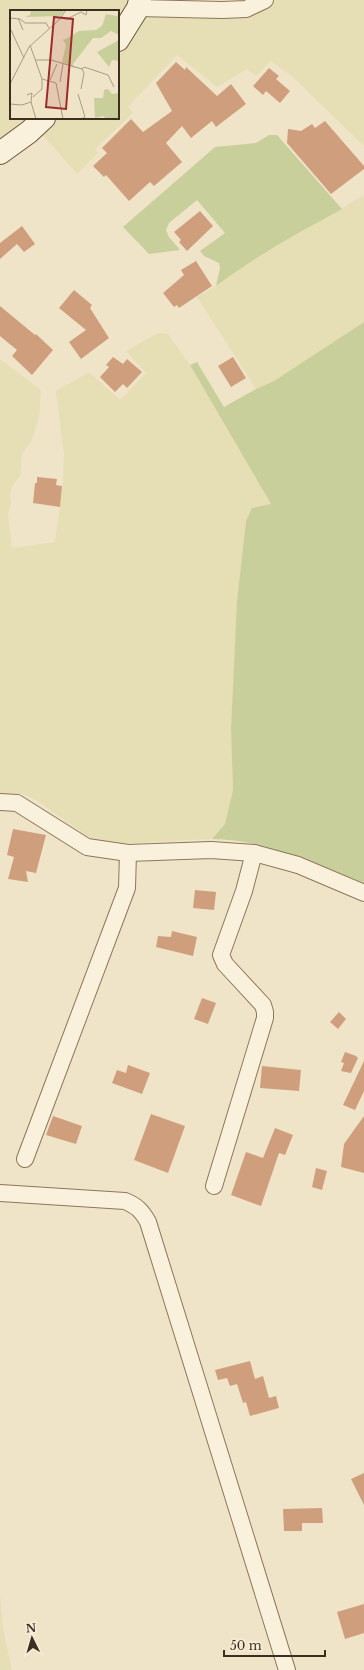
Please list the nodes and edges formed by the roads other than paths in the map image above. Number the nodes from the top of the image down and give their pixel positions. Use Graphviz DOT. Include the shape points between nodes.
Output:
graph roads {
  1 [pos="265,0"];
  2 [pos="139,4"];
  3 [pos="119,38"];
  4 [pos="43,119"];
  5 [pos="0,153"];
  6 [pos="0,802"];
  7 [pos="128,853"];
  8 [pos="254,853"];
  9 [pos="364,892"];
  10 [pos="25,1159"];
  11 [pos="214,1186"];
  12 [pos="0,1192"];
  13 [pos="287,1670"];
  1 -- 2 [label="street" via="246,9 222,10"];
  2 -- 3 [label="street"];
  4 -- 5 [label="street"];
  6 -- 7 [label="street" via="17,802 87,847"];
  7 -- 8 [label="street" via="211,850"];
  7 -- 10 [label="street" via="127,888"];
  8 -- 9 [label="street" via="298,865"];
  8 -- 11 [label="street" via="244,892 221,955 225,964 263,1005 265,1018"];
  12 -- 13 [label="street" via="125,1201 135,1205 143,1213 155,1244"];
}
